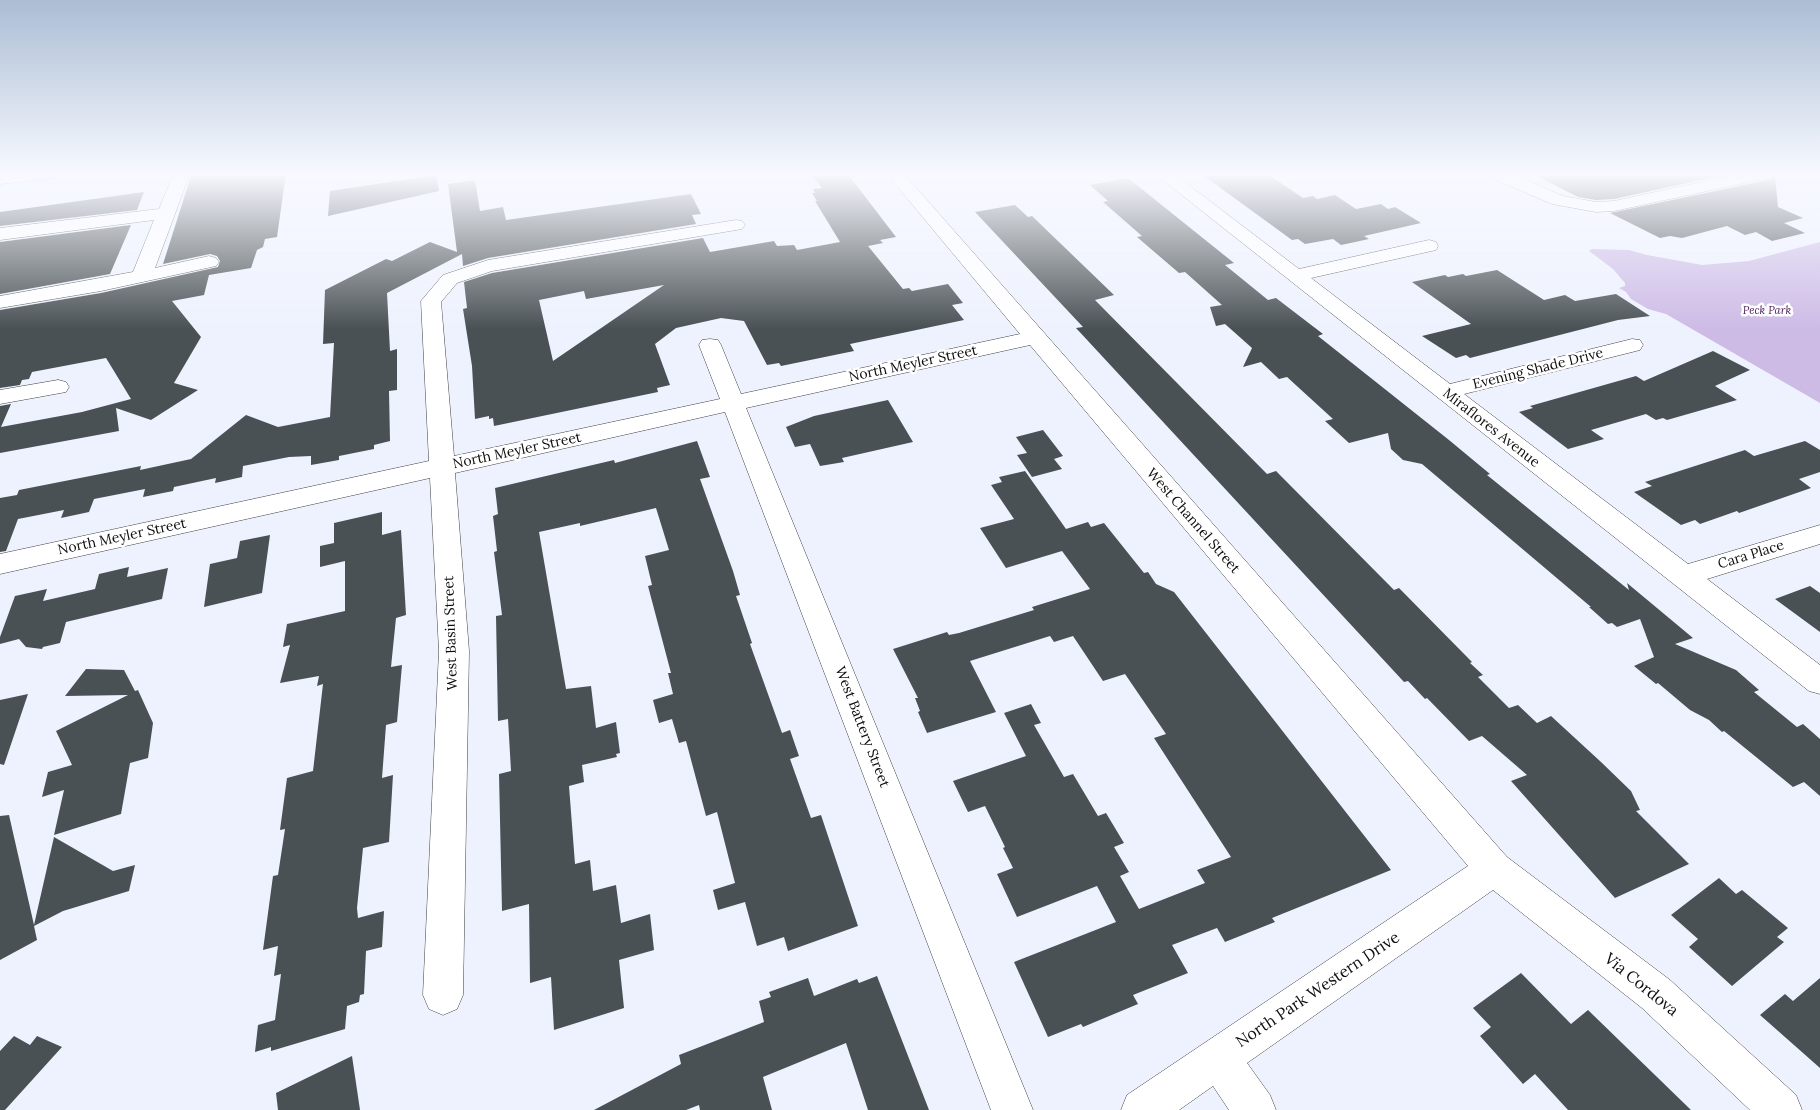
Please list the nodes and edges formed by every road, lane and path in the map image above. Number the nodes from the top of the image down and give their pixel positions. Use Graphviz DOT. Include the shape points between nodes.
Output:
graph roads {
  1 [pos="73,225"];
  2 [pos="162,225"];
  3 [pos="736,225"];
  4 [pos="938,225"];
  5 [pos="1229,225"];
  6 [pos="0,234"];
  7 [pos="1429,246"];
  8 [pos="209,262"];
  9 [pos="142,275"];
  10 [pos="1295,276"];
  11 [pos="0,302"];
  12 [pos="1034,337"];
  13 [pos="710,344"];
  14 [pos="1632,346"];
  15 [pos="58,387"];
  16 [pos="1445,392"];
  17 [pos="0,397"];
  18 [pos="734,403"];
  19 [pos="442,467"];
  20 [pos="1820,534"];
  21 [pos="0,564"];
  22 [pos="1683,576"];
  23 [pos="1820,682"];
  24 [pos="1494,869"];
  25 [pos="443,995"];
  26 [pos="1218,1058"];
  27 [pos="1012,1110"];
  28 [pos="1142,1110"];
  29 [pos="1255,1110"];
  30 [pos="1782,1110"];
  1 -- 6 [label="street"];
  2 -- 9 [label="street"];
  3 -- 19 [label="street, West Basin Street" via="488,266 450,279 431,301"];
  4 -- 12 [label="street, West Channel Street"];
  5 -- 10 [label="street, Miraflores Avenue"];
  7 -- 10 [label="street"];
  8 -- 9 [label="street"];
  9 -- 11 [label="street"];
  10 -- 16 [label="street, Miraflores Avenue"];
  12 -- 18 [label="street, North Meyler Street"];
  12 -- 24 [label="street, West Channel Street"];
  13 -- 18 [label="street, West Battery Street"];
  14 -- 16 [label="street, Evening Shade Drive"];
  15 -- 17 [label="street"];
  16 -- 22 [label="street, Miraflores Avenue"];
  18 -- 19 [label="street, North Meyler Street"];
  18 -- 27 [label="street, West Battery Street"];
  19 -- 21 [label="street, North Meyler Street"];
  19 -- 25 [label="street, West Basin Street" via="454,651"];
  20 -- 22 [label="street, Cara Place"];
  22 -- 23 [label="street, Miraflores Avenue"];
  24 -- 26 [label="street, North Park Western Drive"];
  24 -- 30 [label="street, Via Cordova" via="1656,994"];
  26 -- 28 [label="street, North Park Western Drive"];
  26 -- 29 [label="street"];
}
